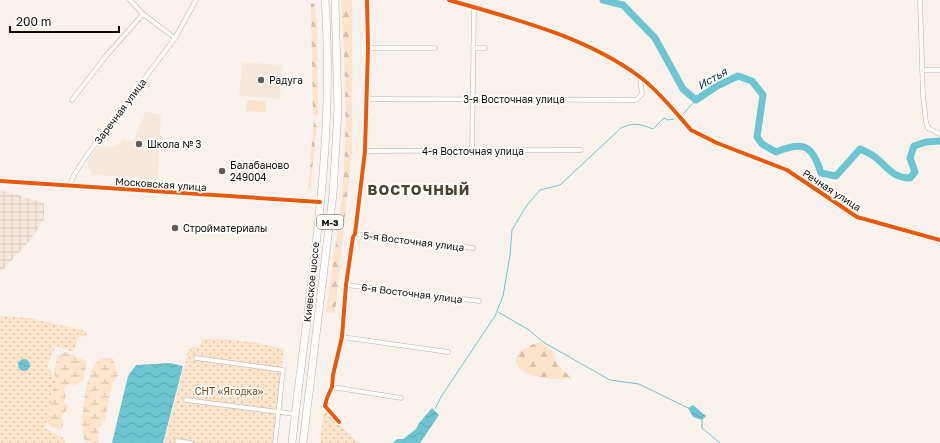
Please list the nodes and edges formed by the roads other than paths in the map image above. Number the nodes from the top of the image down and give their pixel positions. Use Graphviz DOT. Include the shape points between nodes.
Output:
graph roads {
  1 [pos="130,0"];
  2 [pos="196,0"];
  3 [pos="325,0"];
  4 [pos="335,0"];
  5 [pos="367,0"];
  6 [pos="449,0"];
  7 [pos="920,0"];
  8 [pos="474,7"];
  9 [pos="143,14"];
  10 [pos="175,38"];
  11 [pos="368,48"];
  12 [pos="435,48"];
  13 [pos="473,48"];
  14 [pos="484,48"];
  15 [pos="922,70"];
  16 [pos="940,70"];
  17 [pos="640,77"];
  18 [pos="367,98"];
  19 [pos="473,99"];
  20 [pos="72,100"];
  21 [pos="338,117"];
  22 [pos="327,118"];
  23 [pos="940,134"];
  24 [pos="581,150"];
  25 [pos="365,151"];
  26 [pos="472,152"];
  27 [pos="0,181"];
  28 [pos="70,185"];
  29 [pos="320,202"];
  30 [pos="355,234"];
  31 [pos="940,240"];
  32 [pos="473,248"];
  33 [pos="346,285"];
  34 [pos="479,302"];
  35 [pos="342,337"];
  36 [pos="448,352"];
  37 [pos="196,358"];
  38 [pos="332,387"];
  39 [pos="401,398"];
  40 [pos="186,400"];
  41 [pos="278,412"];
  42 [pos="295,414"];
  43 [pos="339,422"];
  44 [pos="177,441"];
  45 [pos="191,443"];
  46 [pos="275,443"];
  47 [pos="292,443"];
  48 [pos="302,443"];
  1 -- 9 [label="street"];
  2 -- 10 [label="street, Заречная улица"];
  3 -- 22 [label="highway, Киевское шоссе / М-3" via="328,33"];
  4 -- 21 [label="highway, Киевское шоссе / М-3"];
  5 -- 11 [label="street"];
  6 -- 8 [label="street, Речная улица"];
  7 -- 15 [label="street"];
  8 -- 13 [label="street"];
  8 -- 17 [label="street, Речная улица" via="579,43"];
  9 -- 10 [label="street"];
  9 -- 20 [label="street"];
  10 -- 28 [label="street, Заречная улица" via="83,160"];
  11 -- 12 [label="street"];
  11 -- 18 [label="street"];
  13 -- 14 [label="street"];
  13 -- 19 [label="street"];
  15 -- 16 [label="street"];
  15 -- 23 [label="street" via="926,122 928,128"];
  17 -- 19 [label="street, 3-я Восточная улица" via="642,94 636,100"];
  17 -- 31 [label="street, Речная улица" via="691,130 717,144 787,170 857,217"];
  18 -- 19 [label="street, 3-я Восточная улица"];
  18 -- 25 [label="street"];
  19 -- 26 [label="street"];
  21 -- 22 [label="highway" via="331,112"];
  21 -- 48 [label="highway, Киевское шоссе / М-3" via="333,194"];
  22 -- 29 [label="highway, Киевское шоссе / М-3"];
  24 -- 26 [label="street, 4-я Восточная улица"];
  25 -- 26 [label="street, 4-я Восточная улица"];
  25 -- 30 [label="street"];
  27 -- 28 [label="street, Московская улица"];
  28 -- 29 [label="street, Московская улица"];
  29 -- 42 [label="highway, Киевское шоссе / М-3"];
  30 -- 32 [label="street, 5-я Восточная улица"];
  30 -- 33 [label="street"];
  33 -- 34 [label="street, 6-я Восточная улица"];
  33 -- 35 [label="street"];
  35 -- 36 [label="street"];
  35 -- 38 [label="street"];
  37 -- 41 [label="street" via="283,370"];
  38 -- 39 [label="street"];
  38 -- 43 [label="street" via="325,406"];
  40 -- 41 [label="street"];
  41 -- 42 [label="street"];
  41 -- 46 [label="street"];
  42 -- 47 [label="highway, Киевское шоссе / М-3"];
  44 -- 45 [label="street"];
}
